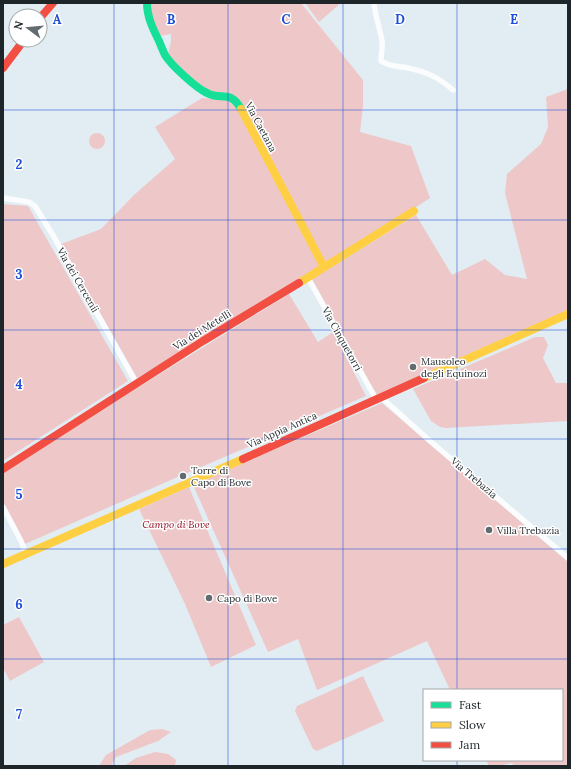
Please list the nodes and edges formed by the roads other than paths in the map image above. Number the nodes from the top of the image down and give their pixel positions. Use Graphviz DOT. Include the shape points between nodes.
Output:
graph roads {
  1 [pos="148,3"];
  2 [pos="374,3"];
  3 [pos="18,48"];
  4 [pos="3,68"];
  5 [pos="452,90"];
  6 [pos="3,198"];
  7 [pos="414,211"];
  8 [pos="324,267"];
  9 [pos="308,278"];
  10 [pos="568,314"];
  11 [pos="137,384"];
  12 [pos="378,398"];
  13 [pos="3,469"];
  14 [pos="3,507"];
  15 [pos="26,554"];
  16 [pos="568,558"];
  17 [pos="3,564"];
  1 -- 8 [label="street, Via Caetana" via="149,19 169,61 204,92 230,98 236,102"];
  2 -- 5 [label="street" via="382,44 381,61 387,65 432,75"];
  3 -- 4 [label="street"];
  6 -- 11 [label="street, Via dei Cercenii" via="29,202 35,206"];
  7 -- 8 [label="street, Via dei Metelli"];
  8 -- 9 [label="street, Via dei Metelli"];
  9 -- 11 [label="street, Via dei Metelli"];
  9 -- 12 [label="street, Via Cinquetorri"];
  10 -- 12 [label="street, Via Appia Antica"];
  11 -- 13 [label="street, Via dei Metelli"];
  12 -- 15 [label="street, Via Appia Antica"];
  12 -- 16 [label="street, Via Trebazia"];
  14 -- 15 [label="street"];
  15 -- 17 [label="street, Via Appia Antica"];
}
